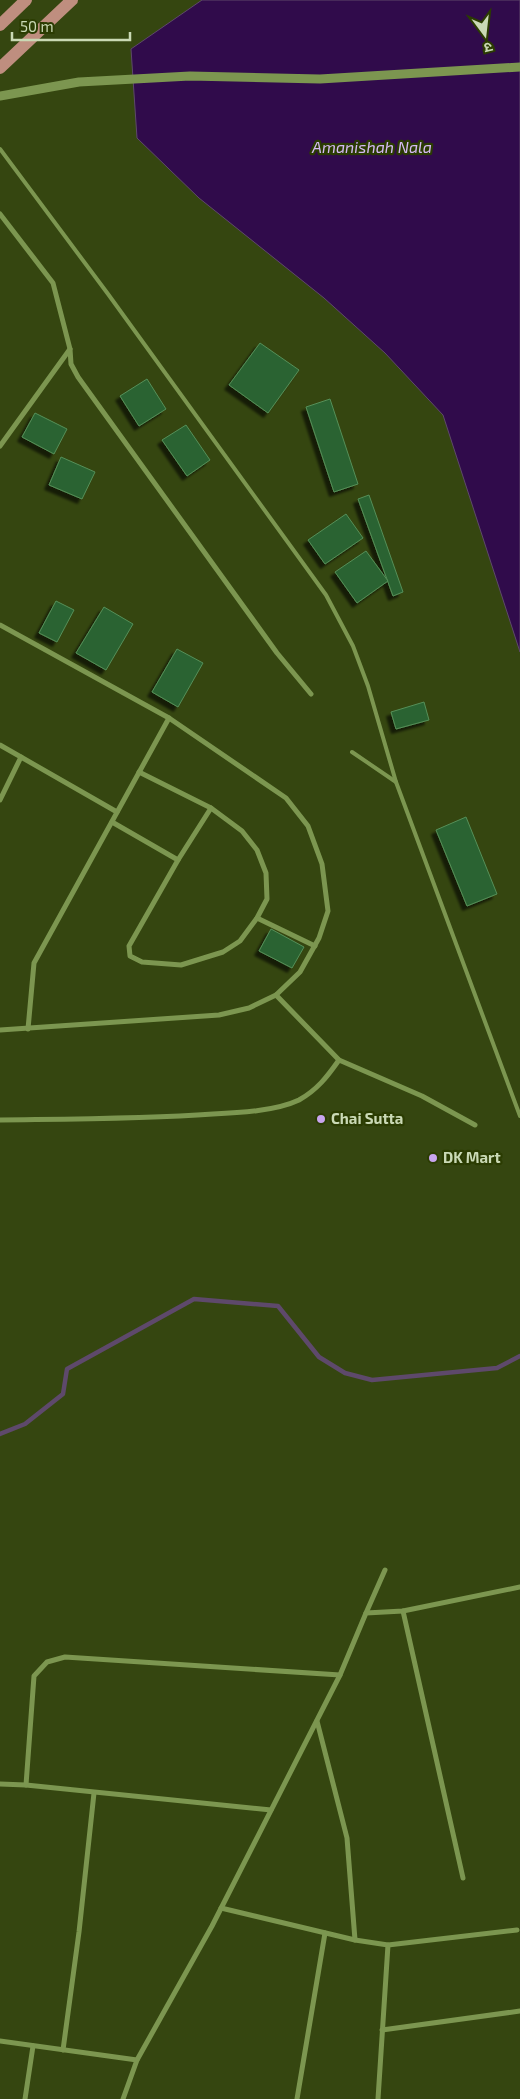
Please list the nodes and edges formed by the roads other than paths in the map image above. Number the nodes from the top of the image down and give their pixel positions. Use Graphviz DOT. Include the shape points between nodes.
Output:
graph roads {
  1 [pos="26,0"];
  2 [pos="72,0"];
  3 [pos="0,24"];
  4 [pos="520,67"];
  5 [pos="0,68"];
  6 [pos="0,96"];
  7 [pos="0,149"];
  8 [pos="0,214"];
  9 [pos="70,348"];
  10 [pos="0,446"];
  11 [pos="0,625"];
  12 [pos="311,694"];
  13 [pos="169,718"];
  14 [pos="0,745"];
  15 [pos="352,752"];
  16 [pos="22,757"];
  17 [pos="139,772"];
  18 [pos="396,782"];
  19 [pos="0,800"];
  20 [pos="211,808"];
  21 [pos="117,812"];
  22 [pos="112,822"];
  23 [pos="178,860"];
  24 [pos="258,918"];
  25 [pos="315,946"];
  26 [pos="276,995"];
  27 [pos="28,1029"];
  28 [pos="0,1030"];
  29 [pos="339,1060"];
  30 [pos="520,1116"];
  31 [pos="0,1120"];
  32 [pos="475,1125"];
  33 [pos="385,1570"];
  34 [pos="520,1586"];
  35 [pos="403,1610"];
  36 [pos="366,1612"];
  37 [pos="340,1675"];
  38 [pos="317,1720"];
  39 [pos="0,1784"];
  40 [pos="26,1785"];
  41 [pos="94,1793"];
  42 [pos="271,1810"];
  43 [pos="463,1878"];
  44 [pos="221,1908"];
  45 [pos="517,1930"];
  46 [pos="325,1933"];
  47 [pos="355,1940"];
  48 [pos="388,1945"];
  49 [pos="520,2011"];
  50 [pos="382,2030"];
  51 [pos="0,2042"];
  52 [pos="33,2046"];
  53 [pos="64,2050"];
  54 [pos="136,2060"];
  55 [pos="24,2099"];
  56 [pos="123,2099"];
  57 [pos="297,2099"];
  58 [pos="378,2099"];
  1 -- 3 [label="main road"];
  2 -- 5 [label="main road"];
  4 -- 6 [label="street" via="320,79 190,76 88,81"];
  7 -- 18 [label="lane" via="326,596 353,646"];
  8 -- 9 [label="street" via="53,283"];
  9 -- 10 [label="street"];
  9 -- 12 [label="street" via="71,364 78,377 277,653"];
  11 -- 13 [label="street"];
  13 -- 17 [label="street"];
  13 -- 25 [label="street" via="286,798 308,826 322,864 328,911"];
  14 -- 16 [label="street"];
  15 -- 18 [label="lane"];
  16 -- 19 [label="street"];
  16 -- 21 [label="street"];
  17 -- 20 [label="street"];
  17 -- 21 [label="street"];
  18 -- 30 [label="lane"];
  20 -- 23 [label="street"];
  20 -- 24 [label="street" via="242,831 257,850 266,873 267,899"];
  21 -- 22 [label="street"];
  22 -- 23 [label="street"];
  22 -- 27 [label="street" via="34,963"];
  23 -- 24 [label="street" via="128,946 130,956 142,962 181,965 205,958 240,941"];
  24 -- 25 [label="street"];
  25 -- 26 [label="street" via="300,972"];
  26 -- 27 [label="street" via="249,1008 219,1015"];
  26 -- 29 [label="street"];
  27 -- 28 [label="street"];
  29 -- 31 [label="street" via="314,1091 297,1101 254,1112"];
  29 -- 32 [label="street" via="422,1096"];
  33 -- 36 [label="street"];
  34 -- 35 [label="street"];
  35 -- 36 [label="street"];
  35 -- 43 [label="street"];
  36 -- 37 [label="street"];
  37 -- 38 [label="street"];
  37 -- 40 [label="street" via="65,1656 47,1662 34,1676"];
  38 -- 42 [label="street"];
  38 -- 47 [label="street" via="347,1838"];
  39 -- 40 [label="street"];
  40 -- 41 [label="street"];
  41 -- 42 [label="street"];
  41 -- 53 [label="street"];
  42 -- 44 [label="street"];
  44 -- 46 [label="street"];
  44 -- 54 [label="street"];
  45 -- 48 [label="street"];
  46 -- 47 [label="street"];
  46 -- 57 [label="street"];
  47 -- 48 [label="street"];
  48 -- 50 [label="street"];
  49 -- 50 [label="street"];
  50 -- 58 [label="street"];
  51 -- 52 [label="street"];
  52 -- 53 [label="street"];
  52 -- 55 [label="street"];
  53 -- 54 [label="street"];
  54 -- 56 [label="street"];
}
